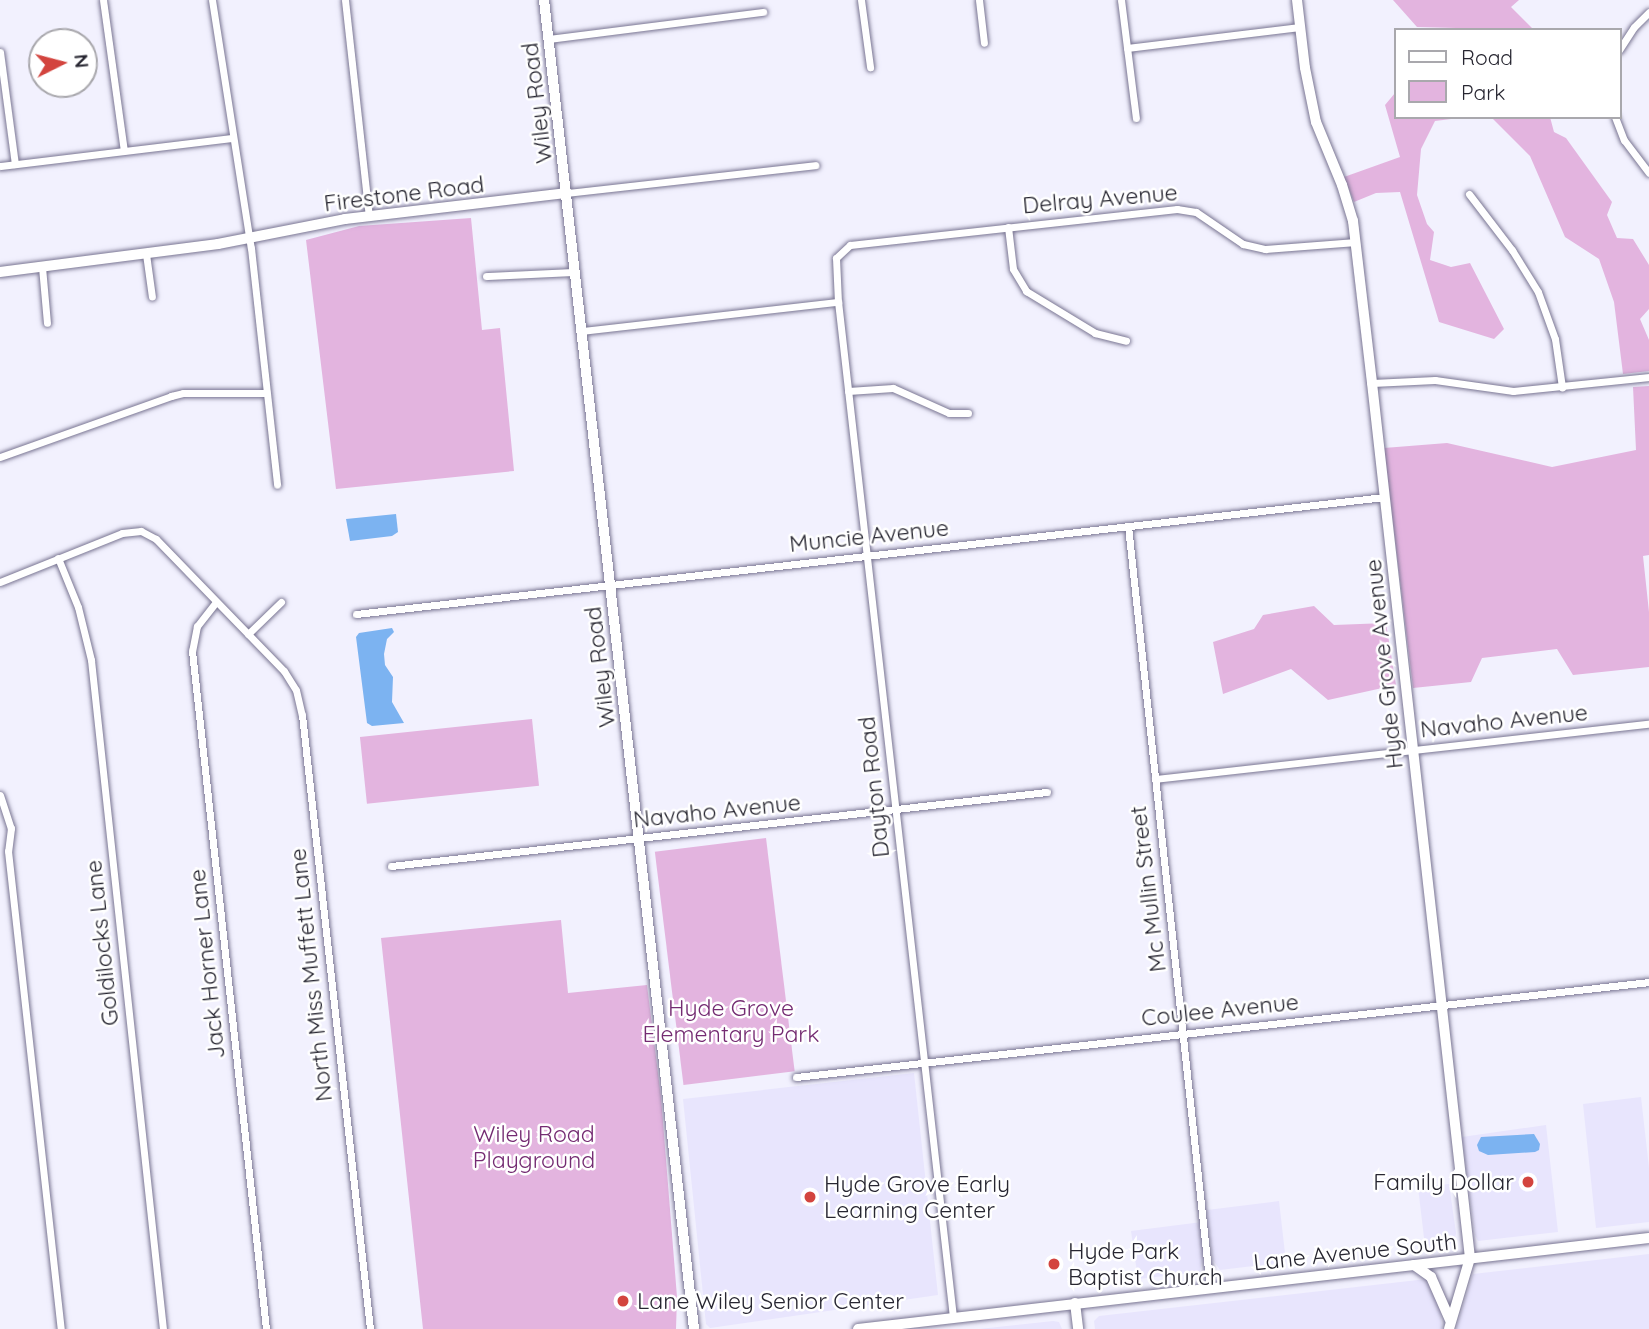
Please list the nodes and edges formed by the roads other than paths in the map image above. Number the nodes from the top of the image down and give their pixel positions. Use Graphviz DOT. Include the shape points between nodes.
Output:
graph roads {
  1 [pos="103,0"];
  2 [pos="212,0"];
  3 [pos="345,0"];
  4 [pos="544,0"];
  5 [pos="861,0"];
  6 [pos="978,0"];
  7 [pos="1121,0"];
  8 [pos="1297,0"];
  9 [pos="763,12"];
  10 [pos="1649,12"];
  11 [pos="1300,27"];
  12 [pos="548,39"];
  13 [pos="984,43"];
  14 [pos="1621,47"];
  15 [pos="1127,48"];
  16 [pos="0,52"];
  17 [pos="870,67"];
  18 [pos="1136,117"];
  19 [pos="1616,119"];
  20 [pos="232,138"];
  21 [pos="124,151"];
  22 [pos="15,164"];
  23 [pos="815,165"];
  24 [pos="0,166"];
  25 [pos="1648,168"];
  26 [pos="566,193"];
  27 [pos="1469,194"];
  28 [pos="369,216"];
  29 [pos="1008,227"];
  30 [pos="247,238"];
  31 [pos="1356,242"];
  32 [pos="839,253"];
  33 [pos="146,254"];
  34 [pos="42,267"];
  35 [pos="0,272"];
  36 [pos="575,272"];
  37 [pos="486,276"];
  38 [pos="152,297"];
  39 [pos="838,302"];
  40 [pos="47,323"];
  41 [pos="582,331"];
  42 [pos="1126,341"];
  43 [pos="1649,377"];
  44 [pos="1372,383"];
  45 [pos="1562,387"];
  46 [pos="848,391"];
  47 [pos="267,393"];
  48 [pos="968,413"];
  49 [pos="0,457"];
  50 [pos="277,485"];
  51 [pos="1385,497"];
  52 [pos="1128,527"];
  53 [pos="867,556"];
  54 [pos="58,558"];
  55 [pos="0,582"];
  56 [pos="610,585"];
  57 [pos="281,601"];
  58 [pos="216,602"];
  59 [pos="356,614"];
  60 [pos="248,634"];
  61 [pos="1649,724"];
  62 [pos="1413,750"];
  63 [pos="1155,779"];
  64 [pos="1047,792"];
  65 [pos="0,795"];
  66 [pos="895,810"];
  67 [pos="639,839"];
  68 [pos="4,852"];
  69 [pos="391,866"];
  70 [pos="1649,982"];
  71 [pos="1442,1004"];
  72 [pos="1184,1033"];
  73 [pos="925,1063"];
  74 [pos="796,1077"];
  75 [pos="1649,1238"];
  76 [pos="1470,1258"];
  77 [pos="1414,1265"];
  78 [pos="1210,1288"];
  79 [pos="1075,1303"];
  80 [pos="953,1317"];
  81 [pos="1449,1324"];
  82 [pos="61,1329"];
  83 [pos="163,1329"];
  84 [pos="267,1329"];
  85 [pos="370,1329"];
  86 [pos="694,1329"];
  87 [pos="858,1329"];
  88 [pos="1078,1329"];
  1 -- 21 [label="street"];
  2 -- 20 [label="street"];
  3 -- 28 [label="street"];
  4 -- 12 [label="street, Wiley Road"];
  5 -- 17 [label="street"];
  6 -- 13 [label="street"];
  7 -- 15 [label="street"];
  8 -- 11 [label="street, Hyde Grove Avenue"];
  9 -- 12 [label="street"];
  10 -- 14 [label="street"];
  11 -- 15 [label="street"];
  11 -- 31 [label="street, Hyde Grove Avenue" via="1316,122 1349,202"];
  12 -- 26 [label="street, Wiley Road"];
  15 -- 18 [label="street"];
  16 -- 22 [label="street"];
  19 -- 25 [label="street" via="1624,140"];
  20 -- 21 [label="street"];
  20 -- 30 [label="street"];
  21 -- 22 [label="street"];
  22 -- 24 [label="street"];
  23 -- 26 [label="street, Firestone Road"];
  26 -- 28 [label="street, Firestone Road"];
  26 -- 36 [label="street, Wiley Road"];
  27 -- 45 [label="street" via="1538,292 1555,339"];
  28 -- 30 [label="street, Firestone Road"];
  29 -- 31 [label="street, Delray Avenue" via="1177,209 1196,212 1243,244 1265,249"];
  29 -- 32 [label="street, Delray Avenue" via="850,245"];
  29 -- 42 [label="street" via="1013,269 1026,290 1095,333"];
  30 -- 33 [label="street, Firestone Road"];
  30 -- 47 [label="street"];
  31 -- 44 [label="street, Hyde Grove Avenue"];
  32 -- 39 [label="street, Dayton Road" via="835,266"];
  33 -- 34 [label="street, Firestone Road"];
  33 -- 38 [label="street"];
  34 -- 35 [label="street, Firestone Road"];
  34 -- 40 [label="street"];
  36 -- 37 [label="street"];
  36 -- 41 [label="street, Wiley Road"];
  39 -- 41 [label="street"];
  39 -- 46 [label="street, Dayton Road"];
  41 -- 56 [label="street, Wiley Road"];
  43 -- 45 [label="street"];
  44 -- 45 [label="street" via="1435,380 1514,391"];
  44 -- 51 [label="street, Hyde Grove Avenue"];
  46 -- 48 [label="street" via="893,388 948,413"];
  46 -- 53 [label="street, Dayton Road"];
  47 -- 49 [label="street" via="171,396"];
  47 -- 50 [label="street"];
  51 -- 52 [label="street, Muncie Avenue"];
  51 -- 62 [label="street, Hyde Grove Avenue"];
  52 -- 53 [label="street, Muncie Avenue"];
  52 -- 63 [label="street, Mc Mullin Street"];
  53 -- 56 [label="street, Muncie Avenue"];
  53 -- 66 [label="street, Dayton Road"];
  54 -- 55 [label="street"];
  54 -- 58 [label="street, North Miss Muffett Lane" via="122,533 141,531 156,539"];
  54 -- 83 [label="street, Goldilocks Lane" via="78,607 91,660"];
  56 -- 59 [label="street, Muncie Avenue"];
  56 -- 67 [label="street, Wiley Road"];
  57 -- 60 [label="street"];
  58 -- 60 [label="street, North Miss Muffett Lane"];
  58 -- 84 [label="street, Jack Horner Lane" via="197,626 192,651"];
  60 -- 85 [label="street, North Miss Muffett Lane" via="292,681 300,702"];
  61 -- 62 [label="street, Navaho Avenue"];
  62 -- 63 [label="street, Navaho Avenue"];
  62 -- 71 [label="street, Hyde Grove Avenue"];
  63 -- 72 [label="street, Mc Mullin Street"];
  64 -- 66 [label="street, Navaho Avenue"];
  65 -- 68 [label="street" via="11,828"];
  66 -- 67 [label="street, Navaho Avenue"];
  66 -- 73 [label="street, Dayton Road"];
  67 -- 69 [label="street, Navaho Avenue"];
  67 -- 86 [label="street, Wiley Road"];
  68 -- 82 [label="street"];
  70 -- 71 [label="street, Coulee Avenue"];
  71 -- 72 [label="street, Coulee Avenue"];
  71 -- 76 [label="street, Hyde Grove Avenue"];
  72 -- 73 [label="street, Coulee Avenue"];
  72 -- 78 [label="street, Mc Mullin Street"];
  73 -- 74 [label="street, Coulee Avenue"];
  73 -- 80 [label="street, Dayton Road"];
  75 -- 76 [label="street, Lane Avenue South"];
  76 -- 77 [label="street, Lane Avenue South"];
  76 -- 81 [label="street, Hyde Grove Avenue"];
  77 -- 78 [label="street, Lane Avenue South"];
  77 -- 81 [label="street" via="1431,1277"];
  78 -- 79 [label="street, Lane Avenue South"];
  79 -- 80 [label="street, Lane Avenue South"];
  79 -- 88 [label="street"];
  80 -- 87 [label="street, Lane Avenue South"];
}
